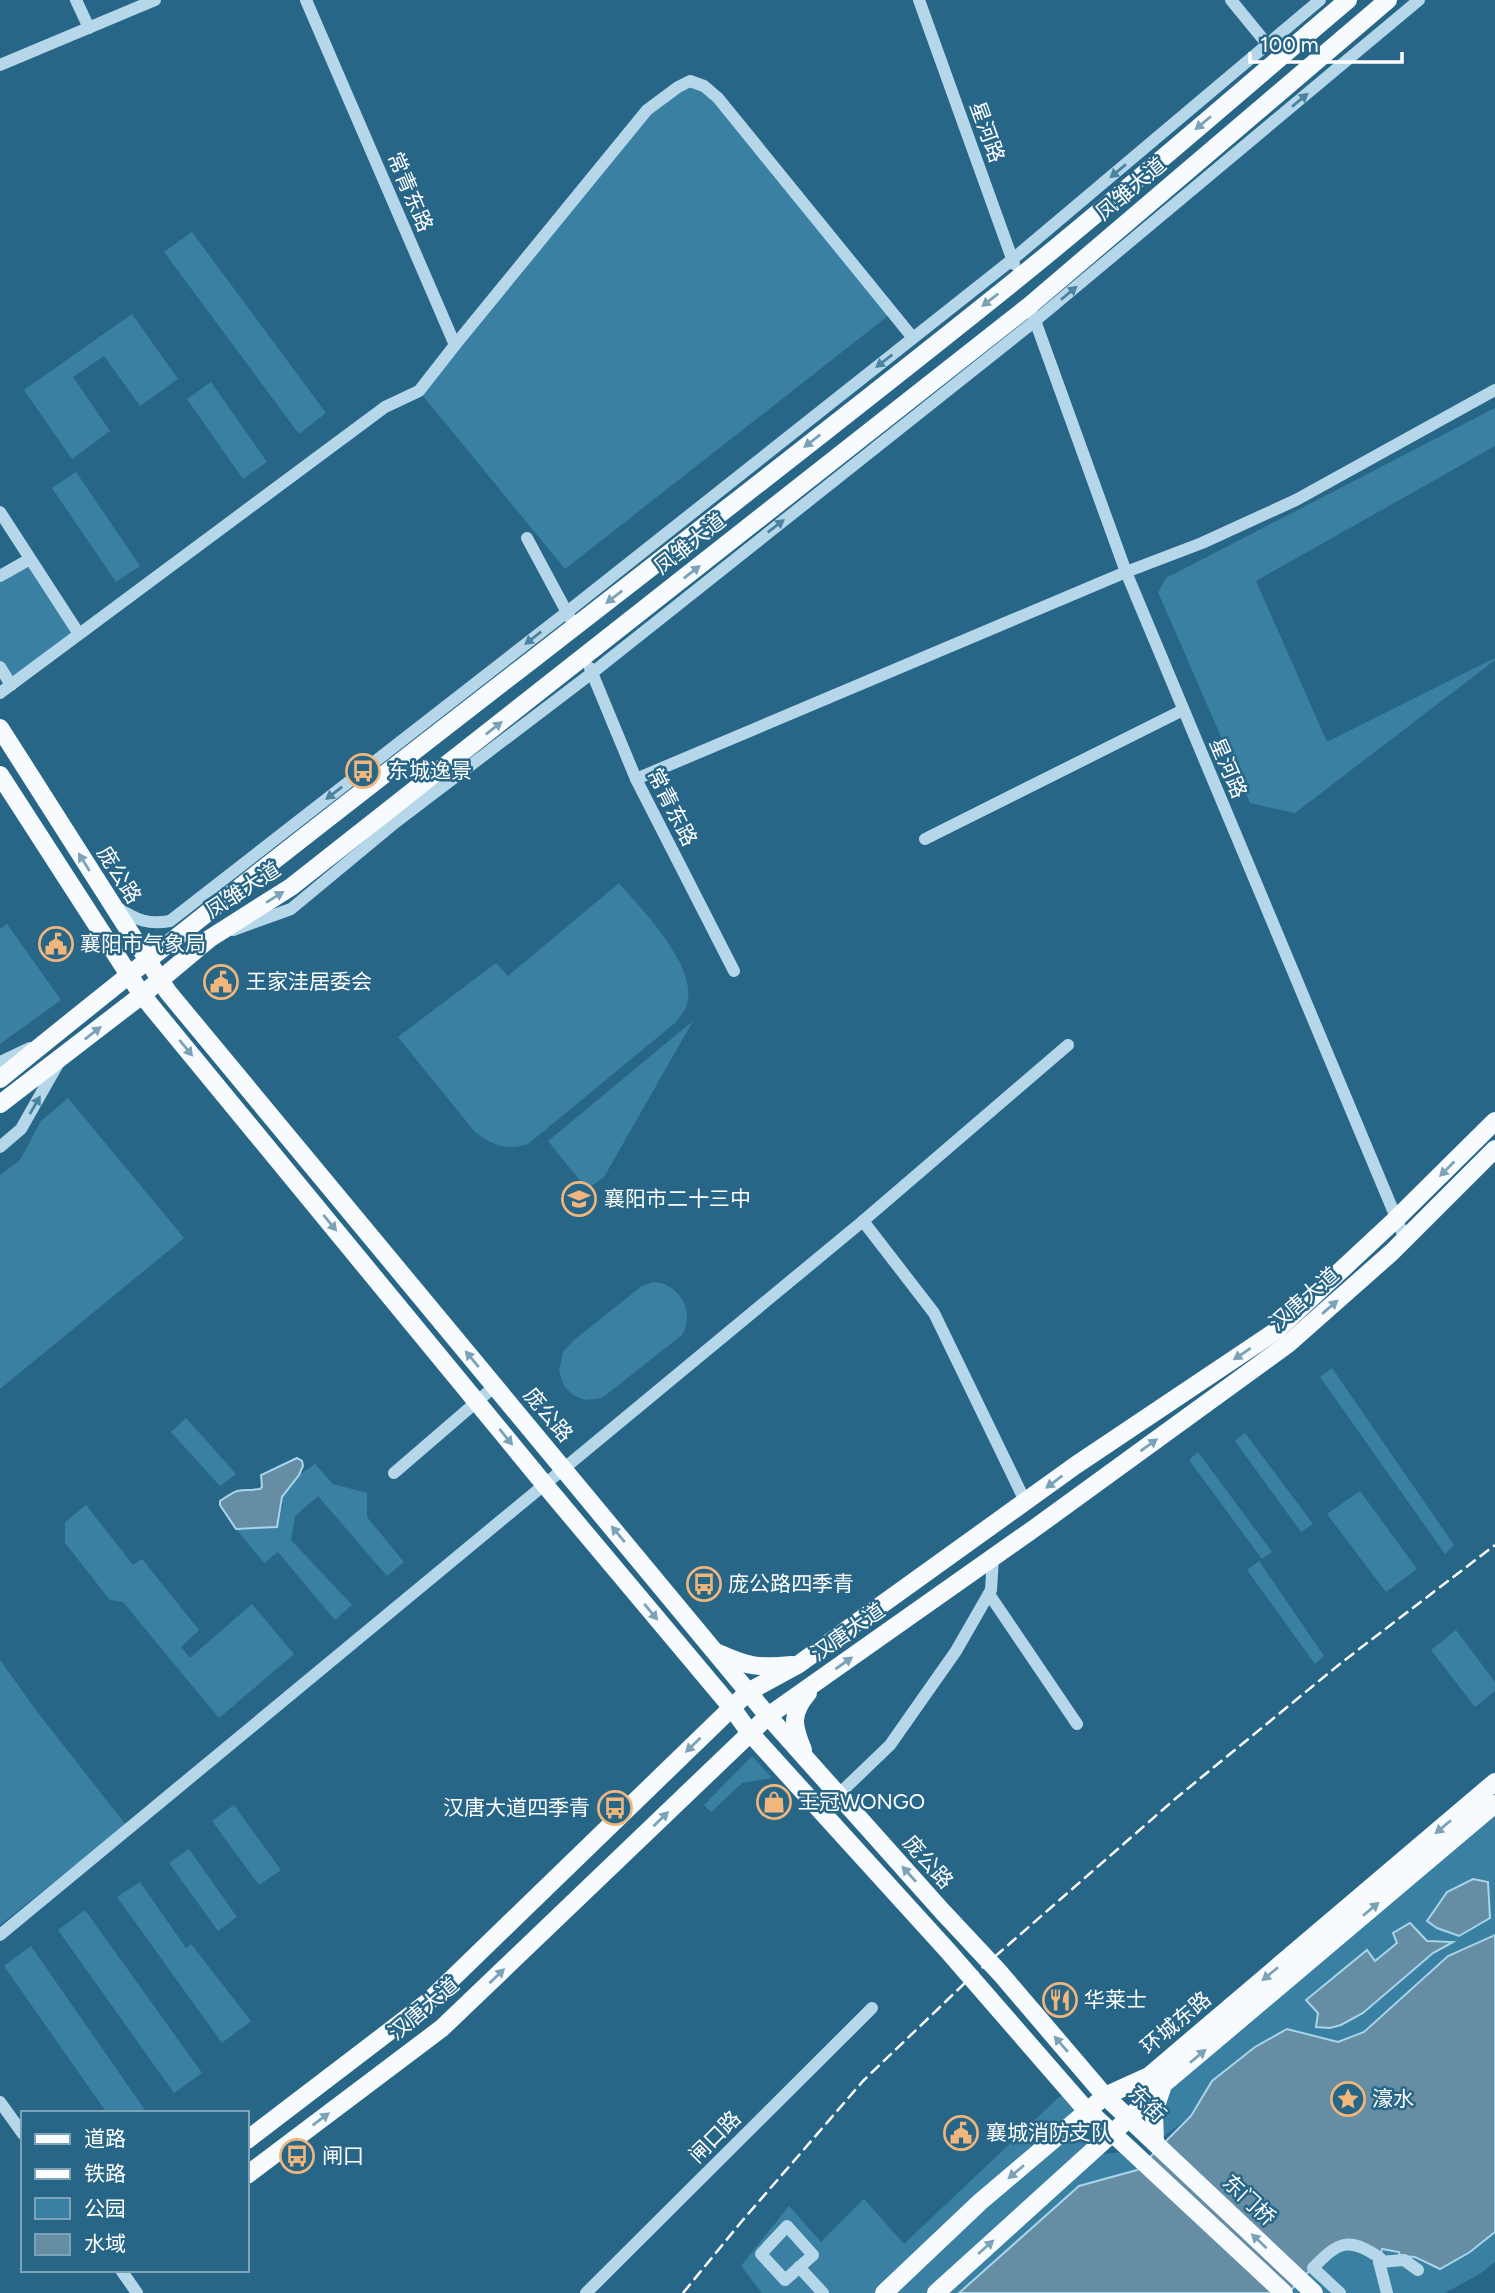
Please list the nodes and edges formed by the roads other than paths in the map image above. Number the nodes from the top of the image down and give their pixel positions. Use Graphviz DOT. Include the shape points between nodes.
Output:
graph roads {
  1 [pos="76,0"];
  2 [pos="155,0"];
  3 [pos="306,0"];
  4 [pos="919,0"];
  5 [pos="1231,0"];
  6 [pos="1320,0"];
  7 [pos="1348,0"];
  8 [pos="1388,0"];
  9 [pos="1419,0"];
  10 [pos="89,28"];
  11 [pos="1267,44"];
  12 [pos="0,65"];
  13 [pos="1255,79"];
  14 [pos="1237,93"];
  15 [pos="1272,99"];
  16 [pos="1253,114"];
  17 [pos="1013,259"];
  18 [pos="1019,277"];
  19 [pos="1032,313"];
  20 [pos="914,338"];
  21 [pos="455,345"];
  22 [pos="1495,390"];
  23 [pos="0,512"];
  24 [pos="692,535"];
  25 [pos="527,538"];
  26 [pos="30,559"];
  27 [pos="620,569"];
  28 [pos="1126,572"];
  29 [pos="0,576"];
  30 [pos="664,594"];
  31 [pos="571,620"];
  32 [pos="79,634"];
  33 [pos="624,647"];
  34 [pos="588,664"];
  35 [pos="0,667"];
  36 [pos="11,685"];
  37 [pos="0,693"];
  38 [pos="443,708"];
  39 [pos="1183,710"];
  40 [pos="0,728"];
  41 [pos="463,752"];
  42 [pos="402,762"];
  43 [pos="0,775"];
  44 [pos="636,779"];
  45 [pos="418,807"];
  46 [pos="925,839"];
  47 [pos="111,904"];
  48 [pos="209,939"];
  49 [pos="146,961"];
  50 [pos="734,971"];
  51 [pos="128,975"];
  52 [pos="159,981"];
  53 [pos="142,995"];
  54 [pos="50,1039"];
  55 [pos="1069,1045"];
  56 [pos="62,1057"];
  57 [pos="0,1062"];
  58 [pos="0,1079"];
  59 [pos="1,1104"];
  60 [pos="1495,1121"];
  61 [pos="0,1147"];
  62 [pos="1495,1150"];
  63 [pos="1396,1219"];
  64 [pos="863,1221"];
  65 [pos="1405,1239"];
  66 [pos="495,1386"];
  67 [pos="477,1401"];
  68 [pos="564,1469"];
  69 [pos="394,1473"];
  70 [pos="545,1485"];
  71 [pos="1026,1503"];
  72 [pos="993,1558"];
  73 [pos="989,1594"];
  74 [pos="714,1651"];
  75 [pos="799,1664"];
  76 [pos="816,1683"];
  77 [pos="712,1684"];
  78 [pos="748,1692"];
  79 [pos="732,1708"];
  80 [pos="768,1716"];
  81 [pos="1077,1724"];
  82 [pos="714,1725"];
  83 [pos="750,1733"];
  84 [pos="733,1750"];
  85 [pos="807,1760"];
  86 [pos="776,1761"];
  87 [pos="1495,1783"];
  88 [pos="838,1794"];
  89 [pos="1495,1804"];
  90 [pos="0,1935"];
  91 [pos="872,2008"];
  92 [pos="1163,2085"];
  93 [pos="1105,2095"];
  94 [pos="0,2102"];
  95 [pos="1089,2111"];
  96 [pos="1129,2118"];
  97 [pos="21,2131"];
  98 [pos="1112,2133"];
  99 [pos="248,2139"];
  100 [pos="1156,2144"];
  101 [pos="1086,2158"];
  102 [pos="1139,2158"];
  103 [pos="248,2174"];
  104 [pos="1379,2262"];
  105 [pos="799,2267"];
  106 [pos="1418,2270"];
  107 [pos="122,2272"];
  108 [pos="1311,2290"];
  109 [pos="137,2293"];
  110 [pos="586,2293"];
  111 [pos="823,2293"];
  112 [pos="884,2293"];
  113 [pos="936,2293"];
  114 [pos="1284,2293"];
  115 [pos="1340,2293"];
  116 [pos="1387,2293"];
  1 -- 10 [label="street"];
  2 -- 10 [label="street"];
  3 -- 21 [label="street, 常青东路"];
  4 -- 17 [label="street, 星河路"];
  5 -- 11 [label="street"];
  6 -- 11 [label="street"];
  7 -- 13 [label="main road, 凤雏大道"];
  8 -- 15 [label="main road, 凤雏大道"];
  19 -- 9 [label="street, one-way"];
  10 -- 12 [label="street"];
  11 -- 17 [label="street, one-way"];
  13 -- 14 [label="main road, 凤雏大道"];
  13 -- 15 [label="main road"];
  14 -- 16 [label="main road"];
  14 -- 18 [label="main road, 凤雏大道, one-way"];
  15 -- 16 [label="main road, 凤雏大道"];
  16 -- 19 [label="main road, 凤雏大道"];
  17 -- 18 [label="street, 星河路"];
  17 -- 20 [label="street"];
  18 -- 24 [label="main road, 凤雏大道, one-way"];
  19 -- 28 [label="street, 星河路"];
  30 -- 19 [label="main road, 凤雏大道, one-way"];
  33 -- 19 [label="street, one-way"];
  20 -- 21 [label="street" via="718,98 690,81 647,110"];
  20 -- 27 [label="street, one-way"];
  21 -- 32 [label="street" via="419,391 385,407"];
  22 -- 28 [label="street" via="1296,499"];
  23 -- 26 [label="street"];
  24 -- 27 [label="street"];
  24 -- 31 [label="main road, 凤雏大道, one-way"];
  25 -- 31 [label="street"];
  26 -- 29 [label="street"];
  26 -- 32 [label="street"];
  27 -- 31 [label="street"];
  28 -- 39 [label="street, 星河路"];
  28 -- 44 [label="street"];
  30 -- 33 [label="street"];
  30 -- 34 [label="main road, 凤雏大道"];
  31 -- 38 [label="street, one-way"];
  31 -- 42 [label="main road, 凤雏大道"];
  32 -- 36 [label="street"];
  33 -- 34 [label="street"];
  41 -- 34 [label="main road, 凤雏大道, one-way"];
  34 -- 44 [label="street, 常青东路"];
  34 -- 45 [label="street"];
  35 -- 36 [label="street"];
  36 -- 37 [label="street"];
  38 -- 42 [label="street"];
  38 -- 47 [label="street, one-way" via="170,921 137,920"];
  39 -- 46 [label="street"];
  39 -- 63 [label="street, 星河路"];
  47 -- 40 [label="main road, 庞公路, one-way"];
  41 -- 45 [label="street"];
  48 -- 41 [label="main road, 凤雏大道, one-way" via="291,887"];
  42 -- 49 [label="main road, 凤雏大道"];
  43 -- 51 [label="main road"];
  44 -- 50 [label="street, 常青东路"];
  45 -- 48 [label="street" via="291,909"];
  47 -- 49 [label="main road, 庞公路"];
  48 -- 52 [label="main road, 凤雏大道"];
  49 -- 51 [label="main road, 凤雏大道"];
  49 -- 52 [label="main road, 庞公路"];
  51 -- 53 [label="main road"];
  51 -- 54 [label="main road, 凤雏大道"];
  52 -- 53 [label="main road, 凤雏大道"];
  66 -- 52 [label="main road, 庞公路, one-way"];
  56 -- 53 [label="main road, 凤雏大道, one-way"];
  53 -- 67 [label="main road, one-way"];
  54 -- 57 [label="street"];
  54 -- 58 [label="main road, 凤雏大道"];
  55 -- 64 [label="street"];
  56 -- 59 [label="main road, 凤雏大道"];
  61 -- 56 [label="street, one-way" via="21,1129"];
  60 -- 63 [label="main road, 汉唐大道, one-way"];
  62 -- 65 [label="main road, 汉唐大道"];
  63 -- 65 [label="street, 星河路"];
  63 -- 71 [label="main road, 汉唐大道, one-way" via="1276,1331"];
  64 -- 68 [label="street"];
  64 -- 71 [label="street" via="934,1313"];
  72 -- 65 [label="main road, 汉唐大道, one-way" via="1288,1344"];
  66 -- 67 [label="street"];
  66 -- 68 [label="main road, 庞公路"];
  67 -- 69 [label="street"];
  67 -- 70 [label="main road, one-way"];
  68 -- 70 [label="street"];
  74 -- 68 [label="main road, 庞公路, one-way"];
  70 -- 77 [label="main road, one-way"];
  70 -- 90 [label="street"];
  71 -- 75 [label="main road, 汉唐大道"];
  72 -- 73 [label="street"];
  76 -- 72 [label="main road, 汉唐大道, one-way"];
  73 -- 81 [label="street"];
  73 -- 88 [label="street" via="956,1651 890,1745"];
  74 -- 75 [label="main road" via="746,1665"];
  74 -- 78 [label="main road, 庞公路"];
  75 -- 78 [label="main road, 汉唐大道"];
  76 -- 80 [label="main road, 汉唐大道"];
  76 -- 85 [label="main road" via="795,1712 796,1732"];
  77 -- 79 [label="main road"];
  77 -- 82 [label="main road" via="720,1702"];
  78 -- 79 [label="main road, 汉唐大道"];
  78 -- 80 [label="main road, 庞公路"];
  79 -- 82 [label="main road, 汉唐大道"];
  79 -- 83 [label="main road"];
  80 -- 83 [label="main road, 汉唐大道"];
  80 -- 85 [label="main road, 庞公路"];
  82 -- 99 [label="main road, 汉唐大道, one-way" via="429,2001"];
  83 -- 84 [label="main road, 汉唐大道"];
  83 -- 86 [label="main road"];
  84 -- 86 [label="main road" via="750,1746"];
  103 -- 84 [label="main road, 汉唐大道, one-way" via="442,2028"];
  85 -- 88 [label="main road, 庞公路"];
  86 -- 95 [label="main road"];
  87 -- 93 [label="main road, 环城东路, one-way" via="1149,2076"];
  93 -- 88 [label="main road, 庞公路, one-way"];
  92 -- 89 [label="main road, 环城东路, one-way"];
  91 -- 110 [label="street, 闸口路"];
  92 -- 96 [label="main road, 环城东路"];
  92 -- 100 [label="main road" via="1154,2112"];
  93 -- 95 [label="main road, 环城东路"];
  93 -- 96 [label="main road, 东街"];
  94 -- 97 [label="street"];
  95 -- 98 [label="main road"];
  95 -- 112 [label="main road, 环城东路, one-way" via="980,2202"];
  96 -- 98 [label="main road, 环城东路"];
  96 -- 100 [label="main road, 东街"];
  98 -- 101 [label="main road, 环城东路"];
  98 -- 102 [label="main road"];
  108 -- 100 [label="main road, 东门桥, one-way"];
  101 -- 102 [label="main road" via="1110,2152"];
  113 -- 101 [label="main road, 环城东路, one-way"];
  102 -- 114 [label="main road"];
  104 -- 106 [label="street" via="1404,2260"];
  104 -- 115 [label="street" via="1380,2258 1352,2243 1338,2245 1324,2256 1313,2268"];
  104 -- 116 [label="street"];
  105 -- 111 [label="street"];
  107 -- 109 [label="street"];
}
